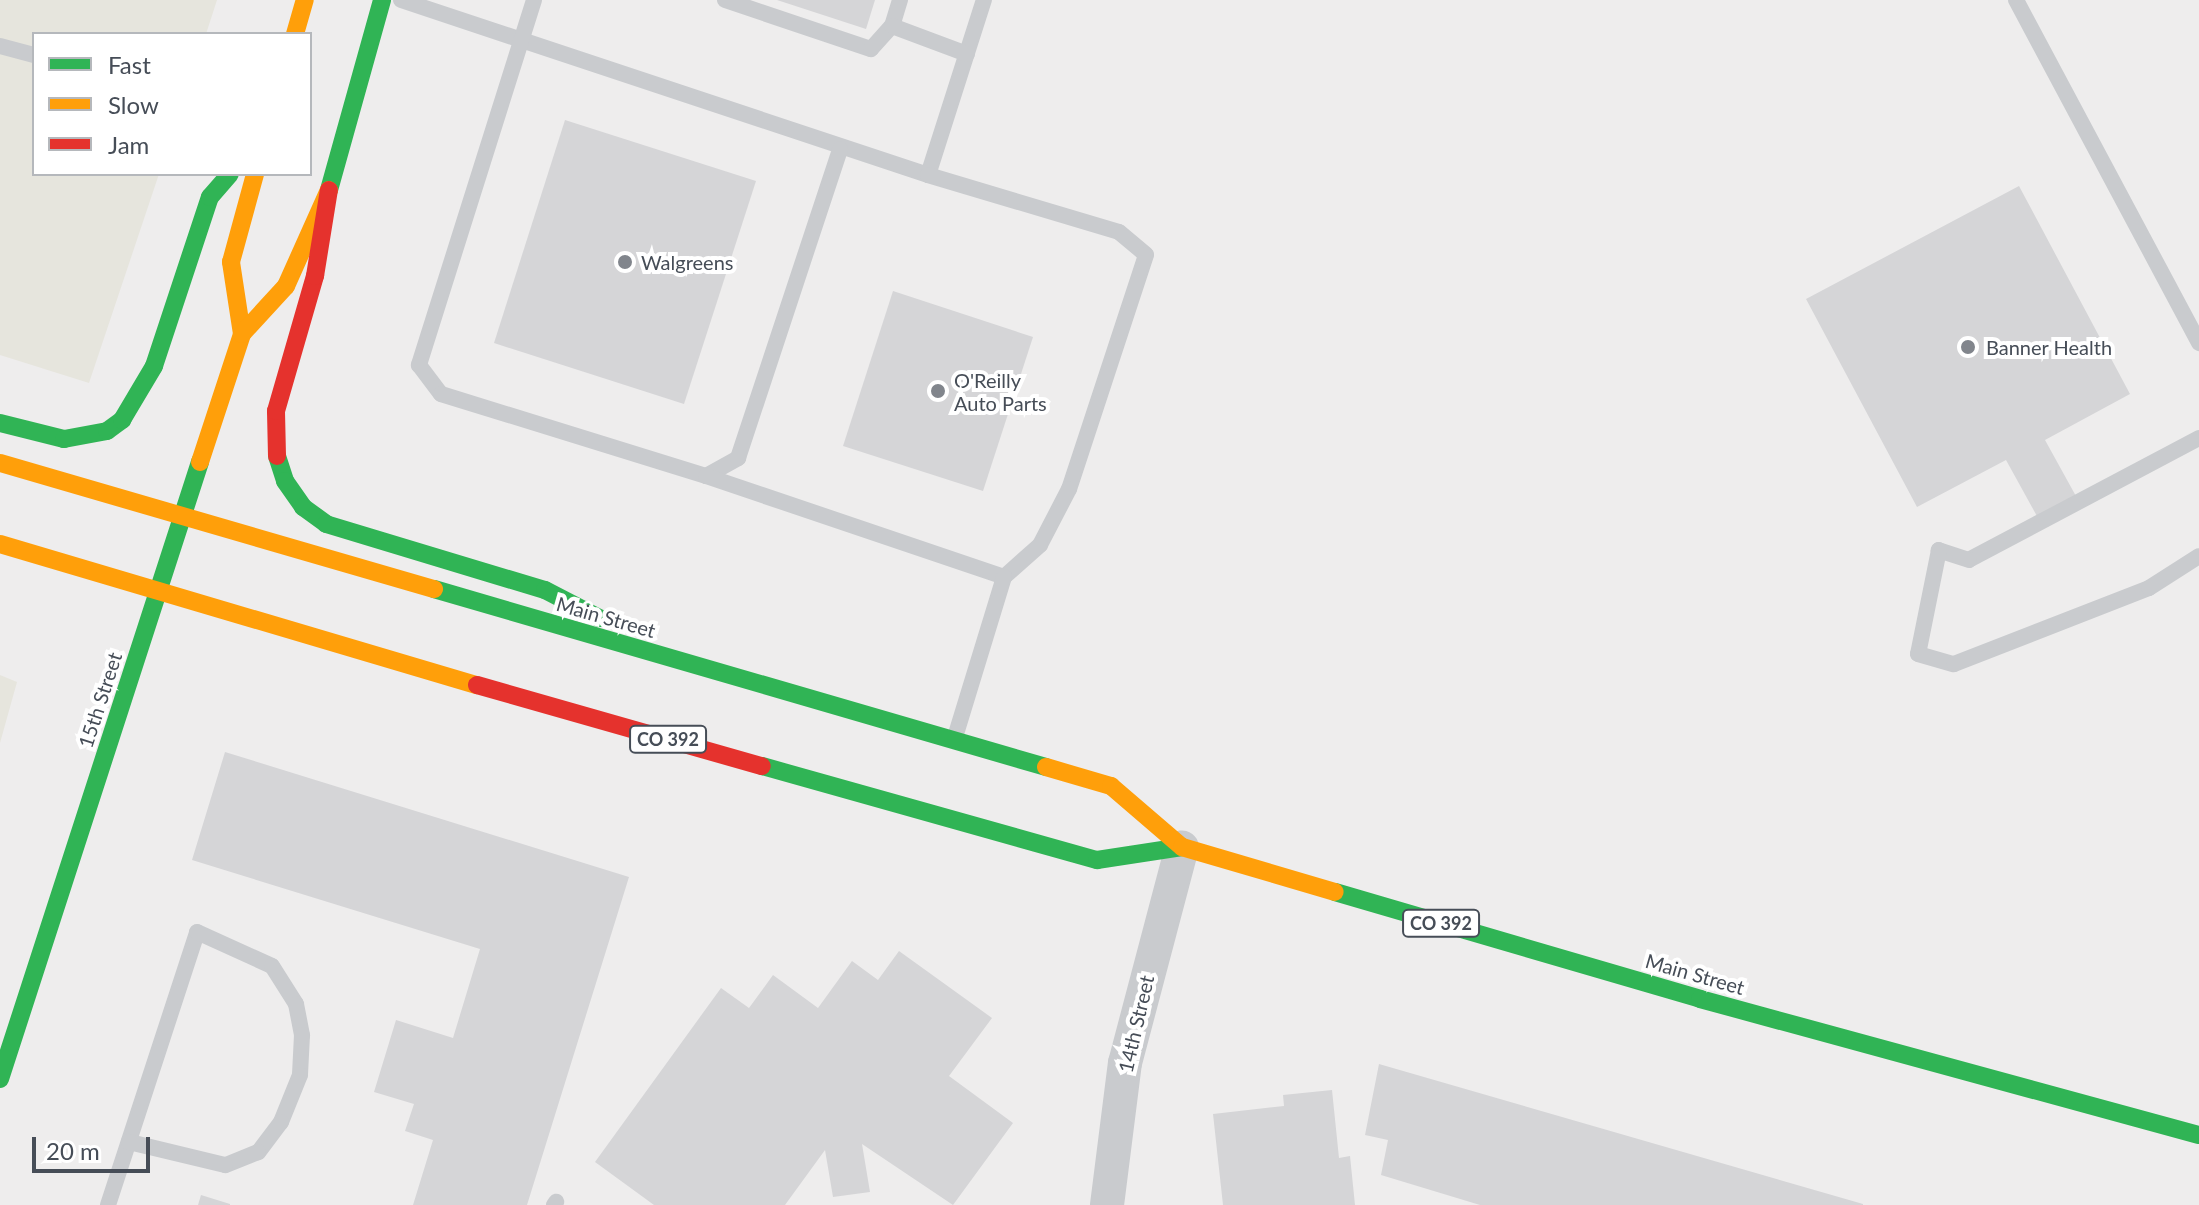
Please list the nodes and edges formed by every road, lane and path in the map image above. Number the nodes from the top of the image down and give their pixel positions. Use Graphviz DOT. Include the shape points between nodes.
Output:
graph roads {
  1 [pos="305,0"];
  2 [pos="382,0"];
  3 [pos="401,0"];
  4 [pos="534,0"];
  5 [pos="725,0"];
  6 [pos="900,0"];
  7 [pos="984,0"];
  8 [pos="2016,0"];
  9 [pos="892,26"];
  10 [pos="296,32"];
  11 [pos="521,41"];
  12 [pos="0,46"];
  13 [pos="32,54"];
  14 [pos="967,54"];
  15 [pos="840,149"];
  16 [pos="928,175"];
  17 [pos="228,176"];
  18 [pos="254,176"];
  19 [pos="329,190"];
  20 [pos="242,334"];
  21 [pos="2199,343"];
  22 [pos="0,423"];
  23 [pos="2199,438"];
  24 [pos="0,463"];
  25 [pos="706,476"];
  26 [pos="180,519"];
  27 [pos="0,544"];
  28 [pos="2199,556"];
  29 [pos="1004,577"];
  30 [pos="158,593"];
  31 [pos="679,660"];
  32 [pos="953,741"];
  33 [pos="1182,847"];
  34 [pos="0,1079"];
  35 [pos="2199,1135"];
  36 [pos="129,1142"];
  37 [pos="108,1205"];
  38 [pos="1107,1205"];
  1 -- 10 [label="main road"];
  2 -- 19 [label="main road, 15th Street"];
  3 -- 11 [label="lane"];
  4 -- 11 [label="lane"];
  5 -- 9 [label="lane" via="871,49"];
  6 -- 9 [label="lane"];
  7 -- 14 [label="lane"];
  8 -- 21 [label="lane"];
  9 -- 14 [label="lane"];
  11 -- 15 [label="lane"];
  11 -- 25 [label="lane" via="419,365 441,394"];
  12 -- 13 [label="lane"];
  14 -- 16 [label="lane"];
  15 -- 16 [label="lane"];
  15 -- 25 [label="lane" via="738,458"];
  16 -- 29 [label="lane" via="1119,232 1146,255 1069,489 1040,545"];
  17 -- 22 [label="main road" via="210,197 145,387 122,420 107,431 64,439"];
  18 -- 20 [label="main road, 15th Street" via="231,262"];
  19 -- 20 [label="main road, 15th Street" via="286,286"];
  19 -- 31 [label="main road" via="315,276 274,427 277,460 303,507 326,524 545,590"];
  20 -- 26 [label="main road, 15th Street"];
  23 -- 28 [label="lane" via="1969,560 1939,550 1918,654 1954,664 2149,588"];
  24 -- 26 [label="main road, Main Street / CO 392"];
  25 -- 29 [label="lane"];
  26 -- 30 [label="main road, 15th Street"];
  26 -- 31 [label="main road, Main Street / CO 392"];
  27 -- 30 [label="main road, Main Street / CO 392"];
  29 -- 32 [label="lane"];
  30 -- 33 [label="main road, Main Street / CO 392" via="1097,860"];
  30 -- 34 [label="main road, 15th Street"];
  31 -- 32 [label="main road, Main Street / CO 392"];
  32 -- 33 [label="main road, Main Street / CO 392" via="1111,786"];
  33 -- 35 [label="main road, Main Street / CO 392" via="1700,999"];
  33 -- 38 [label="street, 14th Street" via="1125,1063"];
  36 -- 36 [label="lane" via="197,932 272,966 296,1004 301,1062 281,1122 258,1152 225,1165"];
  36 -- 37 [label="lane"];
}
